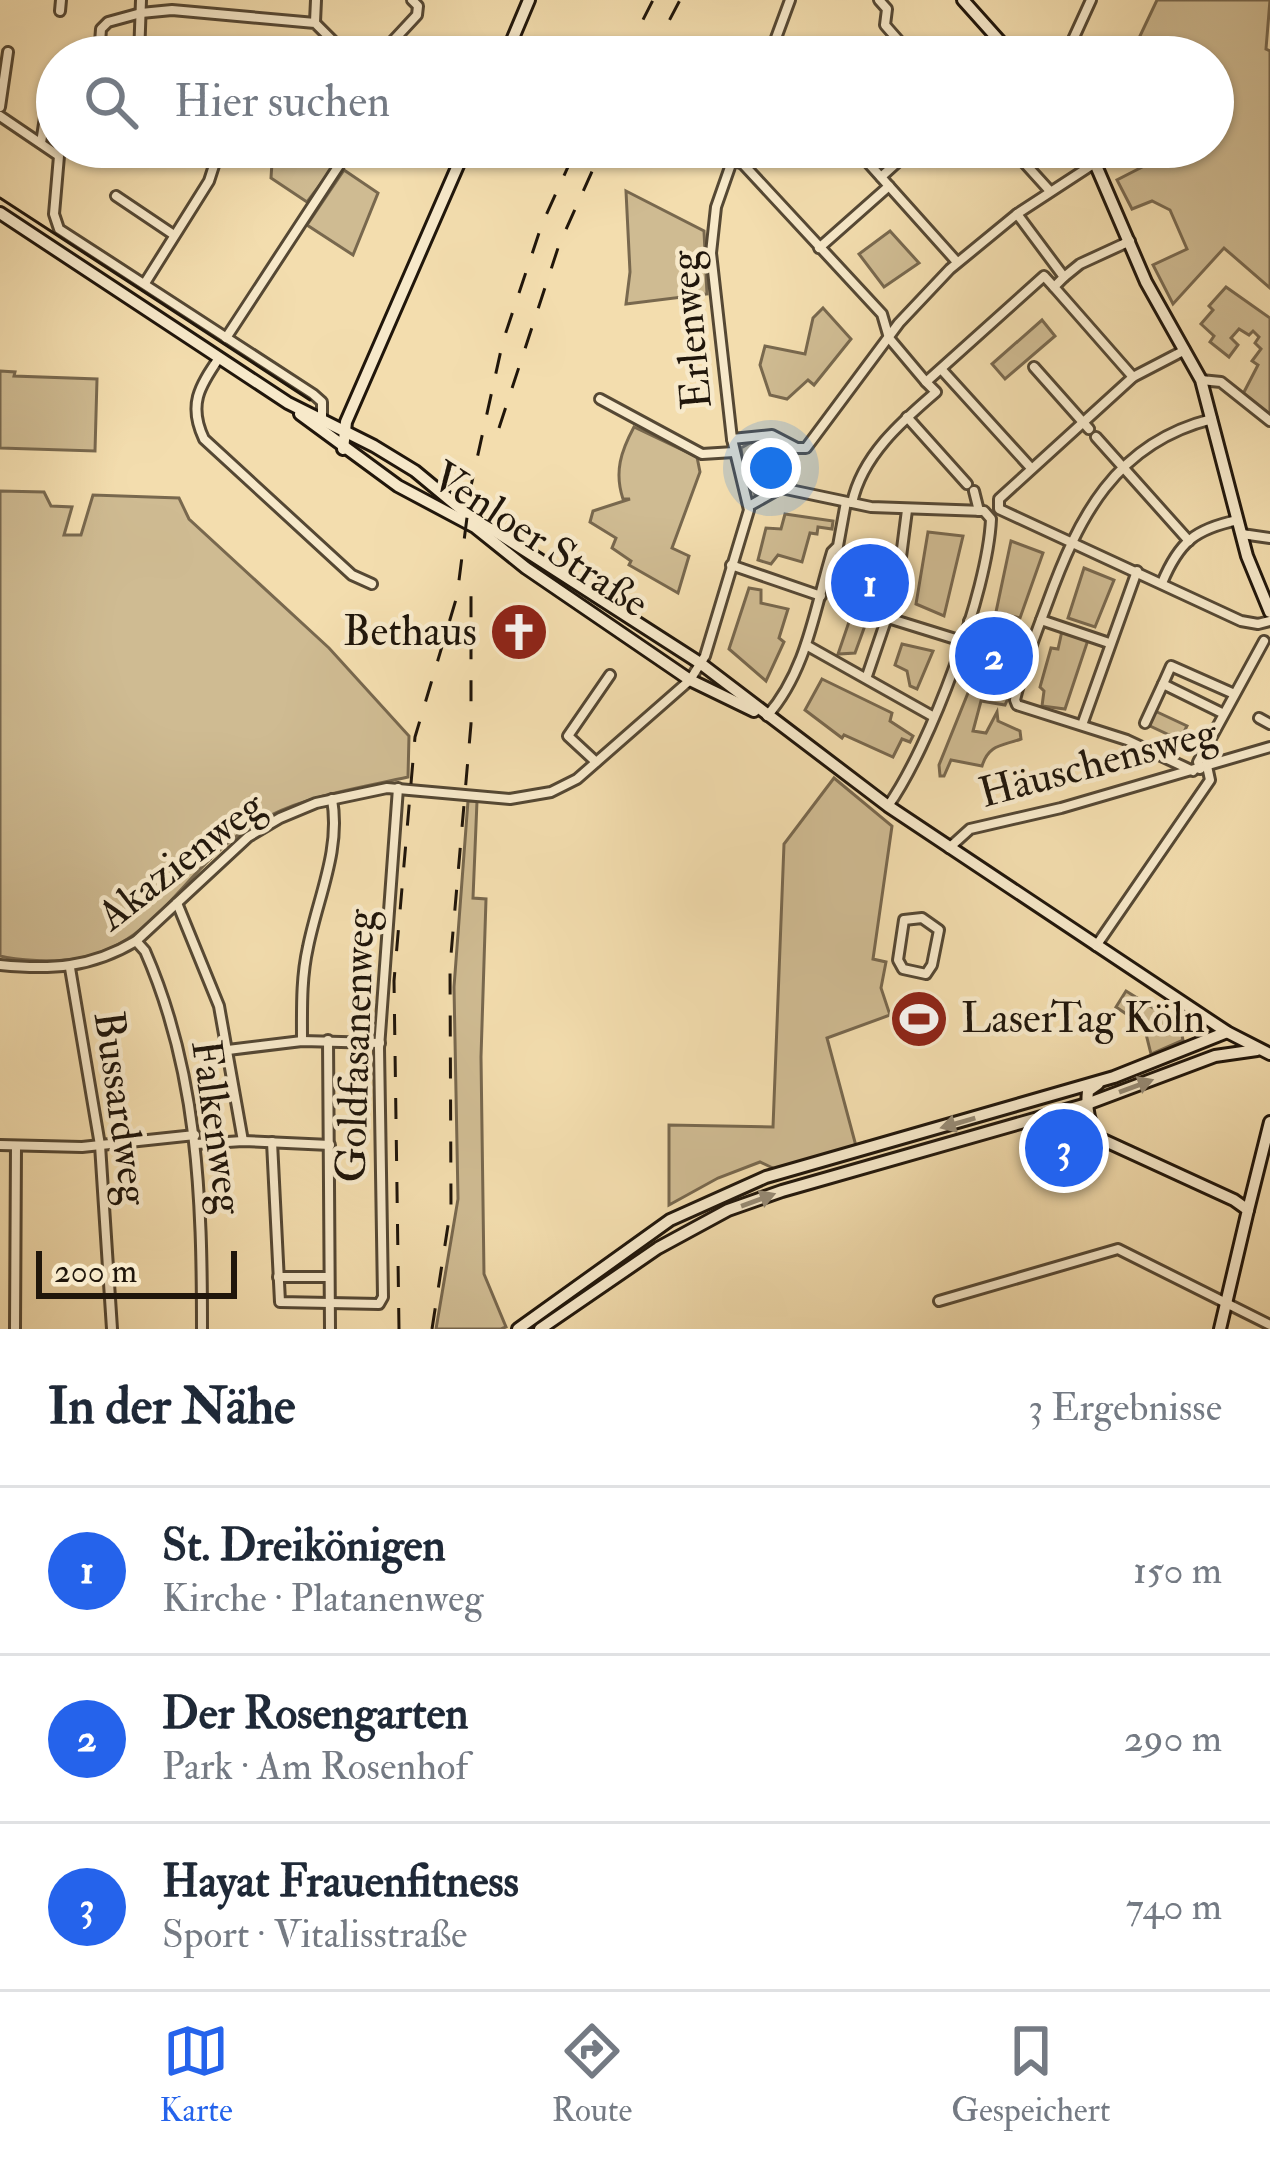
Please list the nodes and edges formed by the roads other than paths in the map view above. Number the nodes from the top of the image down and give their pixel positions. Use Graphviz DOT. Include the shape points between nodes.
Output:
graph roads {
  1 [pos="142,0"];
  2 [pos="316,0"];
  3 [pos="412,0"];
  4 [pos="529,0"];
  5 [pos="790,0"];
  6 [pos="879,0"];
  7 [pos="963,0"];
  8 [pos="1091,0"];
  9 [pos="141,13"];
  10 [pos="315,23"];
  11 [pos="102,36"];
  12 [pos="140,36"];
  13 [pos="328,36"];
  14 [pos="398,36"];
  15 [pos="514,36"];
  16 [pos="777,36"];
  17 [pos="895,36"];
  18 [pos="995,36"];
  19 [pos="1075,36"];
  20 [pos="8,52"];
  21 [pos="0,106"];
  22 [pos="0,116"];
  23 [pos="36,140"];
  24 [pos="59,168"];
  25 [pos="213,168"];
  26 [pos="337,168"];
  27 [pos="457,168"];
  28 [pos="729,168"];
  29 [pos="747,168"];
  30 [pos="872,168"];
  31 [pos="890,168"];
  32 [pos="1029,168"];
  33 [pos="1086,168"];
  34 [pos="1099,168"];
  35 [pos="880,177"];
  36 [pos="889,186"];
  37 [pos="1049,191"];
  38 [pos="116,196"];
  39 [pos="0,213"];
  40 [pos="1017,214"];
  41 [pos="174,236"];
  42 [pos="1130,241"];
  43 [pos="819,248"];
  44 [pos="957,262"];
  45 [pos="1064,277"];
  46 [pos="145,283"];
  47 [pos="1054,287"];
  48 [pos="226,338"];
  49 [pos="889,338"];
  50 [pos="1185,350"];
  51 [pos="219,358"];
  52 [pos="1034,367"];
  53 [pos="942,370"];
  54 [pos="1133,377"];
  55 [pos="1201,380"];
  56 [pos="926,382"];
  57 [pos="360,398"];
  58 [pos="600,399"];
  59 [pos="288,403"];
  60 [pos="907,417"];
  61 [pos="1214,419"];
  62 [pos="322,422"];
  63 [pos="1270,422"];
  64 [pos="1089,430"];
  65 [pos="344,431"];
  66 [pos="732,439"];
  67 [pos="374,446"];
  68 [pos="344,449"];
  69 [pos="734,452"];
  70 [pos="357,458"];
  71 [pos="1031,468"];
  72 [pos="1124,469"];
  73 [pos="415,471"];
  74 [pos="398,486"];
  75 [pos="849,503"];
  76 [pos="749,506"];
  77 [pos="907,510"];
  78 [pos="984,513"];
  79 [pos="1238,520"];
  80 [pos="1242,534"];
  81 [pos="1270,538"];
  82 [pos="1070,539"];
  83 [pos="1189,541"];
  84 [pos="731,565"];
  85 [pos="1137,571"];
  86 [pos="1162,583"];
  87 [pos="372,584"];
  88 [pos="821,596"];
  89 [pos="1270,617"];
  90 [pos="888,618"];
  91 [pos="1041,620"];
  92 [pos="968,621"];
  93 [pos="962,640"];
  94 [pos="1264,640"];
  95 [pos="1031,641"];
  96 [pos="1109,643"];
  97 [pos="806,645"];
  98 [pos="957,660"];
  99 [pos="700,663"];
  100 [pos="610,675"];
  101 [pos="867,676"];
  102 [pos="690,680"];
  103 [pos="1019,681"];
  104 [pos="1163,684"];
  105 [pos="1232,693"];
  106 [pos="1222,713"];
  107 [pos="766,717"];
  108 [pos="934,717"];
  109 [pos="1258,718"];
  110 [pos="1145,723"];
  111 [pos="1270,724"];
  112 [pos="1082,725"];
  113 [pos="1270,747"];
  114 [pos="596,762"];
  115 [pos="1200,768"];
  116 [pos="398,788"];
  117 [pos="332,799"];
  118 [pos="889,806"];
  119 [pos="949,848"];
  120 [pos="177,903"];
  121 [pos="922,918"];
  122 [pos="136,941"];
  123 [pos="1096,946"];
  124 [pos="0,965"];
  125 [pos="70,968"];
  126 [pos="1189,1006"];
  127 [pos="1230,1033"];
  128 [pos="328,1040"];
  129 [pos="302,1041"];
  130 [pos="380,1043"];
  131 [pos="1197,1045"];
  132 [pos="228,1050"];
  133 [pos="1265,1052"];
  134 [pos="1215,1056"];
  135 [pos="1198,1062"];
  136 [pos="1111,1078"];
  137 [pos="1100,1099"];
  138 [pos="1087,1104"];
  139 [pos="1270,1122"];
  140 [pos="919,1135"];
  141 [pos="195,1139"];
  142 [pos="243,1141"];
  143 [pos="272,1142"];
  144 [pos="0,1144"];
  145 [pos="100,1145"];
  146 [pos="330,1145"];
  147 [pos="16,1146"];
  148 [pos="1122,1150"];
  149 [pos="923,1151"];
  150 [pos="1248,1210"];
  151 [pos="605,1266"];
  152 [pos="329,1276"];
  153 [pos="278,1277"];
  154 [pos="614,1278"];
  155 [pos="939,1301"];
  156 [pos="330,1303"];
  157 [pos="1227,1305"];
  158 [pos="1270,1325"];
  159 [pos="15,1329"];
  160 [pos="112,1329"];
  161 [pos="202,1329"];
  162 [pos="330,1329"];
  163 [pos="518,1329"];
  164 [pos="540,1329"];
  165 [pos="1220,1329"];
  1 -- 9 [label="street"];
  2 -- 10 [label="street"];
  3 -- 14 [label="street" via="417,15"];
  4 -- 15 [label="street"];
  5 -- 16 [label="street"];
  6 -- 17 [label="street"];
  7 -- 18 [label="street"];
  8 -- 19 [label="street"];
  9 -- 10 [label="street" via="198,10"];
  9 -- 11 [label="street" via="103,25"];
  9 -- 12 [label="street"];
  10 -- 13 [label="street"];
  20 -- 21 [label="street"];
  22 -- 23 [label="street"];
  24 -- 46 [label="street" via="59,229"];
  25 -- 41 [label="street"];
  26 -- 48 [label="street"];
  27 -- 57 [label="street"];
  28 -- 66 [label="street, Erlenweg" via="712,220 711,254"];
  29 -- 43 [label="street"];
  30 -- 35 [label="street"];
  31 -- 35 [label="street"];
  32 -- 37 [label="street"];
  33 -- 37 [label="street"];
  34 -- 42 [label="street"];
  35 -- 36 [label="street"];
  36 -- 43 [label="street"];
  36 -- 44 [label="street"];
  37 -- 40 [label="street"];
  38 -- 41 [label="street"];
  39 -- 51 [label="street, Venloer Straße"];
  40 -- 44 [label="street"];
  40 -- 45 [label="street"];
  41 -- 46 [label="street"];
  42 -- 45 [label="street"];
  42 -- 50 [label="street"];
  43 -- 49 [label="street" via="882,314"];
  44 -- 49 [label="street"];
  45 -- 47 [label="street"];
  46 -- 48 [label="street"];
  47 -- 53 [label="street" via="1044,276"];
  47 -- 54 [label="street"];
  48 -- 62 [label="street" via="314,394"];
  49 -- 56 [label="street"];
  49 -- 66 [label="street" via="806,448 772,435"];
  50 -- 54 [label="street"];
  50 -- 55 [label="street"];
  51 -- 59 [label="street, Venloer Straße"];
  51 -- 87 [label="street" via="196,396 204,439 352,575"];
  52 -- 64 [label="street"];
  53 -- 56 [label="street"];
  53 -- 71 [label="street"];
  54 -- 64 [label="street"];
  55 -- 61 [label="street"];
  55 -- 63 [label="street" via="1221,382"];
  56 -- 60 [label="street" via="936,392"];
  57 -- 65 [label="street"];
  57 -- 67 [label="street" via="358,422"];
  58 -- 69 [label="street" via="702,454"];
  59 -- 62 [label="street, Venloer Straße"];
  59 -- 68 [label="street, Venloer Straße"];
  60 -- 75 [label="street"];
  60 -- 78 [label="street" via="971,487"];
  61 -- 72 [label="street" via="1168,435"];
  61 -- 79 [label="street"];
  62 -- 65 [label="street, Venloer Straße"];
  64 -- 71 [label="street"];
  64 -- 72 [label="street"];
  65 -- 67 [label="street, Venloer Straße"];
  65 -- 68 [label="street"];
  66 -- 69 [label="street"];
  67 -- 70 [label="street" via="358,448"];
  67 -- 73 [label="street, Venloer Straße"];
  68 -- 70 [label="street, Venloer Straße"];
  69 -- 76 [label="street"];
  70 -- 74 [label="street, Venloer Straße"];
  71 -- 82 [label="street" via="999,499 999,509"];
  72 -- 82 [label="street"];
  72 -- 83 [label="street"];
  73 -- 74 [label="street" via="411,485"];
  73 -- 99 [label="street, Venloer Straße" via="462,510"];
  74 -- 102 [label="street, Venloer Straße" via="475,527"];
  75 -- 76 [label="street" via="781,488"];
  75 -- 77 [label="street"];
  75 -- 88 [label="street"];
  76 -- 84 [label="street, Akazienweg"];
  77 -- 78 [label="street"];
  77 -- 90 [label="street"];
  78 -- 92 [label="street" via="991,526"];
  79 -- 80 [label="street"];
  79 -- 83 [label="street" via="1205,527"];
  80 -- 81 [label="street"];
  80 -- 89 [label="street"];
  82 -- 85 [label="street"];
  82 -- 91 [label="street"];
  83 -- 86 [label="street"];
  84 -- 88 [label="street"];
  84 -- 99 [label="street, Akazienweg"];
  85 -- 86 [label="street"];
  85 -- 96 [label="street"];
  86 -- 89 [label="street" via="1241,621"];
  88 -- 97 [label="street"];
  90 -- 93 [label="street"];
  90 -- 101 [label="street"];
  91 -- 95 [label="street"];
  91 -- 96 [label="street"];
  92 -- 93 [label="street"];
  92 -- 95 [label="street"];
  93 -- 98 [label="street"];
  94 -- 105 [label="street"];
  95 -- 103 [label="street"];
  96 -- 112 [label="street"];
  97 -- 101 [label="street"];
  97 -- 107 [label="street"];
  98 -- 103 [label="street"];
  98 -- 108 [label="street"];
  99 -- 102 [label="street, Akazienweg"];
  99 -- 107 [label="street, Venloer Straße"];
  100 -- 114 [label="street" via="568,736"];
  101 -- 108 [label="street"];
  102 -- 107 [label="street, Venloer Straße"];
  102 -- 114 [label="street, Akazienweg"];
  103 -- 112 [label="street" via="1015,703"];
  104 -- 105 [label="street" via="1171,666"];
  104 -- 106 [label="street"];
  104 -- 110 [label="street"];
  105 -- 106 [label="street"];
  106 -- 115 [label="street"];
  107 -- 118 [label="street, Venloer Straße"];
  108 -- 118 [label="street"];
  109 -- 111 [label="street"];
  112 -- 115 [label="street"];
  113 -- 115 [label="street, Häuschensweg"];
  114 -- 116 [label="street, Akazienweg" via="566,785 525,799"];
  115 -- 119 [label="street, Häuschensweg" via="970,829"];
  115 -- 123 [label="street" via="1210,781"];
  116 -- 117 [label="street, Akazienweg"];
  116 -- 130 [label="street, Goldfasanenweg"];
  117 -- 120 [label="street, Akazienweg" via="266,825"];
  117 -- 129 [label="street" via="338,830 307,949"];
  118 -- 119 [label="street, Venloer Straße"];
  119 -- 123 [label="street, Venloer Straße"];
  120 -- 122 [label="street, Akazienweg"];
  120 -- 132 [label="street"];
  121 -- 121 [label="street" via="904,920 898,960 926,974 939,930"];
  122 -- 125 [label="street, Akazienweg"];
  122 -- 141 [label="street, Falkenweg" via="174,1026"];
  123 -- 126 [label="street, Venloer Straße"];
  124 -- 125 [label="street, Akazienweg"];
  125 -- 145 [label="street, Bussardweg"];
  126 -- 127 [label="street, Venloer Straße"];
  126 -- 131 [label="street" via="1201,1028"];
  127 -- 131 [label="street"];
  127 -- 133 [label="street, Venloer Straße"];
  127 -- 134 [label="street"];
  128 -- 129 [label="street"];
  128 -- 130 [label="street"];
  128 -- 146 [label="street"];
  129 -- 132 [label="street"];
  130 -- 156 [label="street, Goldfasanenweg" via="382,1297 379,1304"];
  131 -- 135 [label="street"];
  131 -- 136 [label="street"];
  132 -- 142 [label="street"];
  133 -- 134 [label="street"];
  134 -- 135 [label="street"];
  137 -- 135 [label="street, one-way"];
  136 -- 138 [label="street" via="1088,1091"];
  136 -- 140 [label="street, one-way"];
  137 -- 138 [label="street"];
  137 -- 148 [label="street" via="1100,1128"];
  138 -- 148 [label="street" via="1095,1132"];
  138 -- 149 [label="street"];
  139 -- 150 [label="street"];
  140 -- 149 [label="street"];
  140 -- 151 [label="street" via="766,1177 670,1220"];
  141 -- 142 [label="street"];
  141 -- 145 [label="street"];
  141 -- 161 [label="street, Falkenweg"];
  142 -- 143 [label="street"];
  143 -- 146 [label="street"];
  143 -- 153 [label="street"];
  144 -- 147 [label="street"];
  145 -- 147 [label="street"];
  145 -- 160 [label="street, Bussardweg"];
  146 -- 152 [label="street"];
  147 -- 159 [label="street"];
  148 -- 150 [label="street"];
  154 -- 149 [label="street, one-way" via="728,1210"];
  150 -- 157 [label="street"];
  151 -- 154 [label="street"];
  151 -- 163 [label="street"];
  152 -- 153 [label="street"];
  152 -- 156 [label="street"];
  153 -- 156 [label="street" via="284,1304"];
  154 -- 164 [label="street"];
  155 -- 157 [label="street" via="1118,1250"];
  156 -- 162 [label="street"];
  157 -- 158 [label="street"];
  157 -- 165 [label="street"];
}
